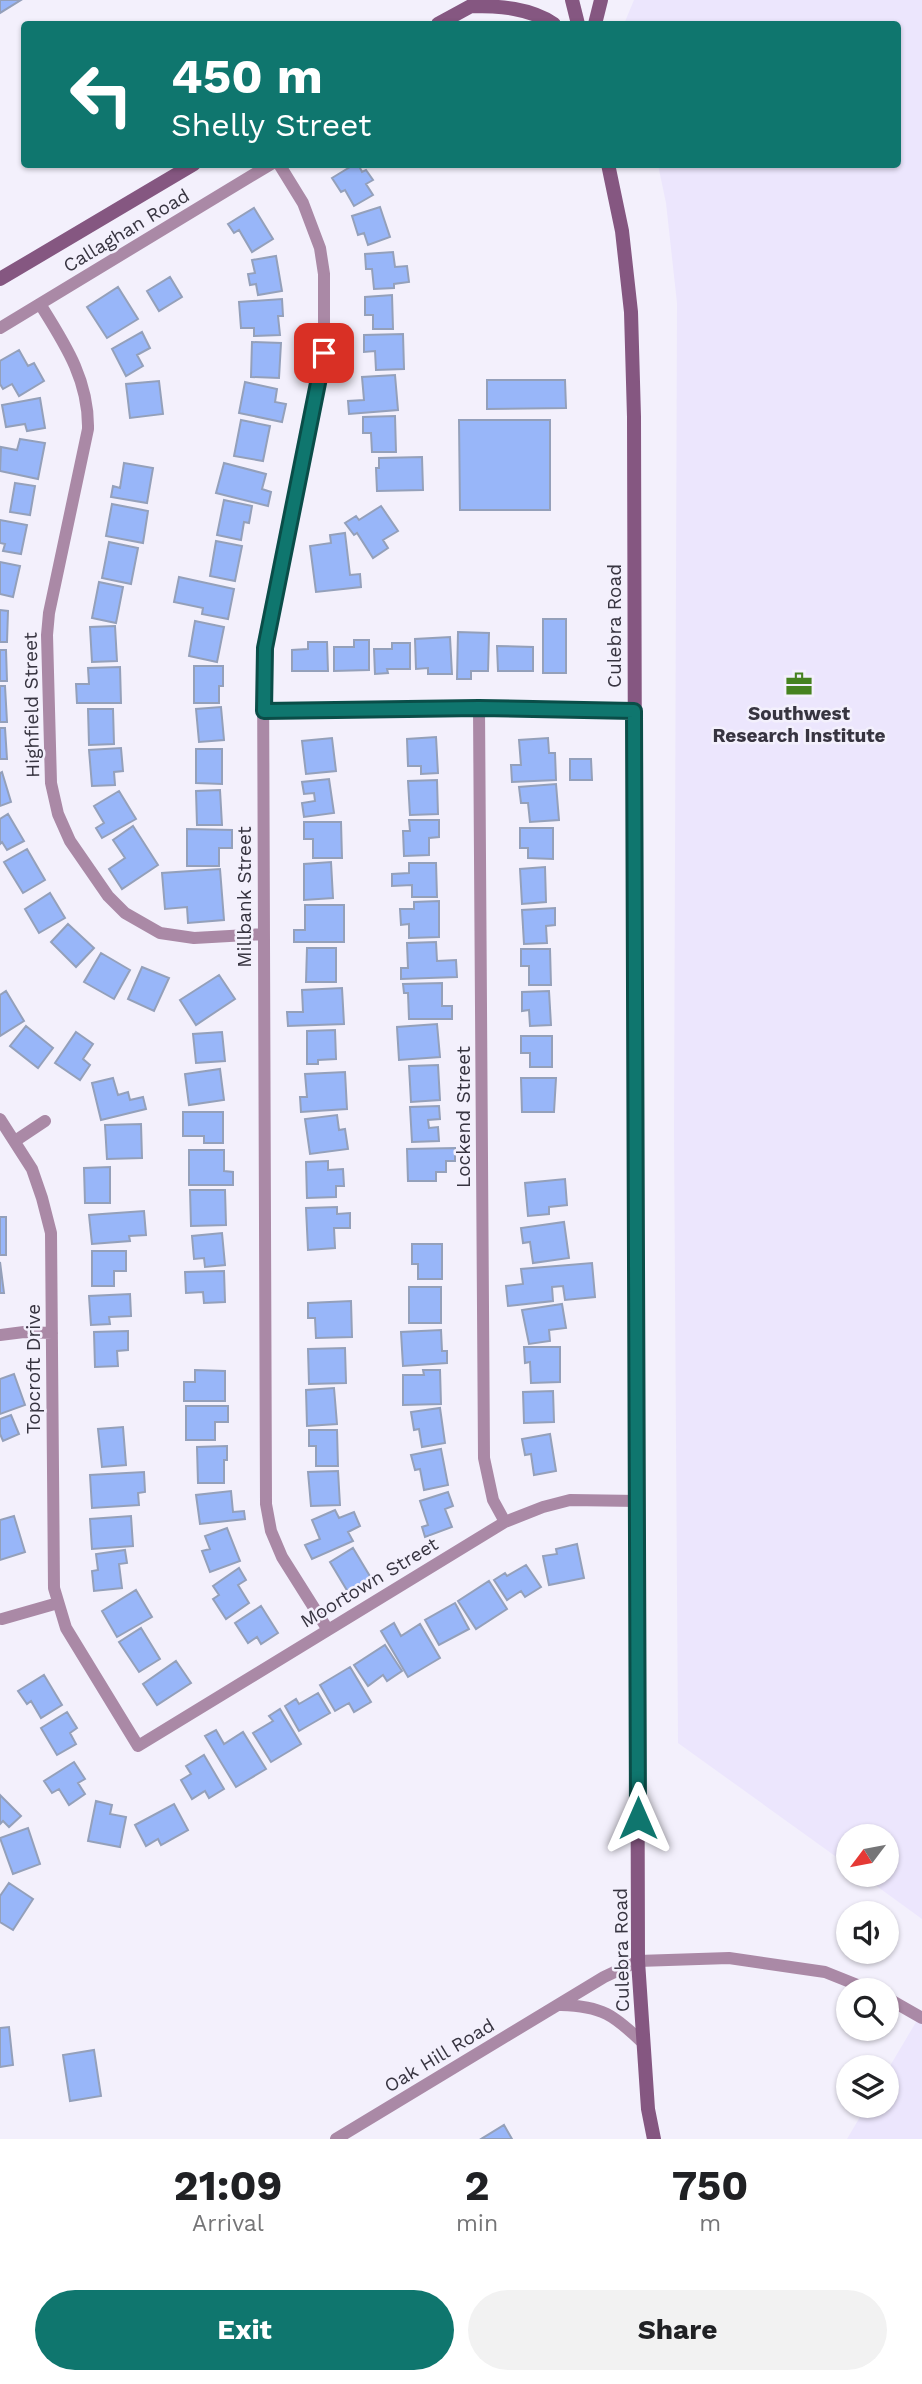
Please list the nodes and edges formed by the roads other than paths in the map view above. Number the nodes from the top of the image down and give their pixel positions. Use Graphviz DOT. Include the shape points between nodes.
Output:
graph roads {
  1 [pos="572,0"];
  2 [pos="601,0"];
  3 [pos="476,2"];
  4 [pos="443,21"];
  5 [pos="549,21"];
  6 [pos="577,21"];
  7 [pos="595,21"];
  8 [pos="187,168"];
  9 [pos="264,168"];
  10 [pos="281,168"];
  11 [pos="609,168"];
  12 [pos="0,279"];
  13 [pos="40,304"];
  14 [pos="0,328"];
  15 [pos="479,708"];
  16 [pos="264,711"];
  17 [pos="634,711"];
  18 [pos="264,934"];
  19 [pos="0,1119"];
  20 [pos="45,1121"];
  21 [pos="15,1141"];
  22 [pos="52,1333"];
  23 [pos="0,1335"];
  24 [pos="638,1501"];
  25 [pos="505,1522"];
  26 [pos="58,1603"];
  27 [pos="2,1619"];
  28 [pos="328,1630"];
  29 [pos="138,1746"];
  30 [pos="638,1961"];
  31 [pos="840,1978"];
  32 [pos="561,2005"];
  33 [pos="899,2005"];
  34 [pos="922,2018"];
  35 [pos="643,2043"];
  36 [pos="336,2139"];
  37 [pos="654,2139"];
  1 -- 6 [label="main road"];
  2 -- 7 [label="main road"];
  3 -- 4 [label="main road"];
  3 -- 5 [label="main road"];
  8 -- 12 [label="main road, Callaghan Road"];
  9 -- 13 [label="street, Callaghan Road"];
  10 -- 16 [label="street, Millbank Street" via="303,203 320,248 324,353 265,648"];
  11 -- 17 [label="main road, Culebra Road" via="631,312"];
  13 -- 14 [label="street, Callaghan Road"];
  13 -- 18 [label="street, Highfield Street" via="75,363 89,415 47,635 51,783 58,814 70,841 108,896 141,923 160,933 194,939"];
  15 -- 16 [label="street"];
  15 -- 17 [label="street"];
  15 -- 25 [label="street, Lockend Street" via="484,1458 493,1500"];
  16 -- 18 [label="street, Millbank Street"];
  17 -- 24 [label="main road, Culebra Road"];
  18 -- 28 [label="street, Millbank Street" via="266,1504 282,1556"];
  19 -- 21 [label="street, Topcroft Drive"];
  20 -- 21 [label="street"];
  21 -- 22 [label="street, Topcroft Drive" via="32,1169 51,1233"];
  22 -- 23 [label="street"];
  22 -- 26 [label="street, Topcroft Drive" via="53,1573"];
  24 -- 25 [label="street, Moortown Street" via="570,1500"];
  24 -- 30 [label="main road, Culebra Road"];
  25 -- 28 [label="street, Moortown Street"];
  26 -- 27 [label="street"];
  26 -- 29 [label="street, Topcroft Drive" via="66,1628"];
  28 -- 29 [label="street, Moortown Street"];
  30 -- 31 [label="street" via="729,1958"];
  30 -- 32 [label="street, Oak Hill Road"];
  30 -- 35 [label="main road, Culebra Road"];
  32 -- 35 [label="street" via="590,2006 604,2012"];
  32 -- 36 [label="street, Oak Hill Road"];
  33 -- 34 [label="street"];
  35 -- 37 [label="main road, Culebra Road"];
}
